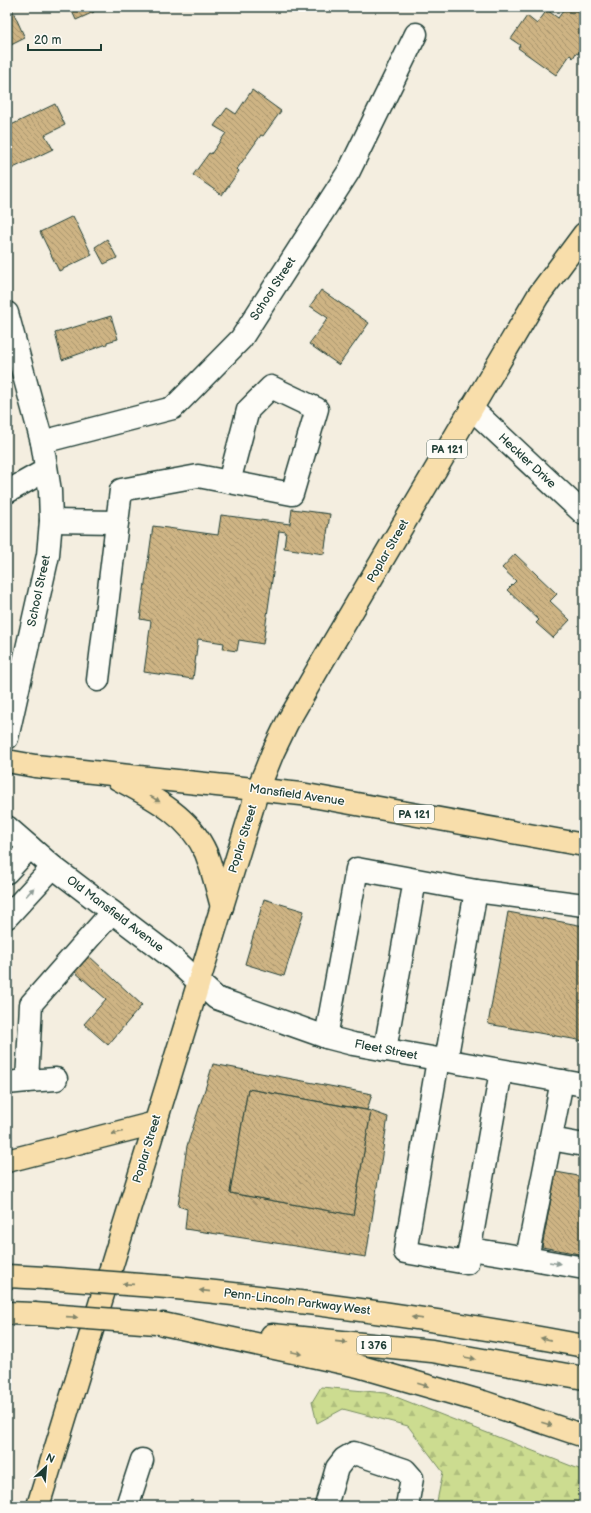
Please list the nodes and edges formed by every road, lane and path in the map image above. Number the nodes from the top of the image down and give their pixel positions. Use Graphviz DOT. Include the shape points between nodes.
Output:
graph roads {
  1 [pos="416,34"];
  2 [pos="584,234"];
  3 [pos="7,313"];
  4 [pos="471,408"];
  5 [pos="42,442"];
  6 [pos="46,470"];
  7 [pos="229,482"];
  8 [pos="7,492"];
  9 [pos="584,514"];
  10 [pos="50,521"];
  11 [pos="117,522"];
  12 [pos="98,680"];
  13 [pos="7,738"];
  14 [pos="7,761"];
  15 [pos="108,773"];
  16 [pos="258,789"];
  17 [pos="7,827"];
  18 [pos="584,845"];
  19 [pos="30,847"];
  20 [pos="53,867"];
  21 [pos="7,872"];
  22 [pos="415,880"];
  23 [pos="476,890"];
  24 [pos="584,905"];
  25 [pos="222,907"];
  26 [pos="112,912"];
  27 [pos="7,917"];
  28 [pos="199,982"];
  29 [pos="326,1037"];
  30 [pos="385,1050"];
  31 [pos="442,1060"];
  32 [pos="501,1070"];
  33 [pos="56,1079"];
  34 [pos="562,1081"];
  35 [pos="17,1082"];
  36 [pos="584,1085"];
  37 [pos="155,1123"];
  38 [pos="551,1139"];
  39 [pos="584,1145"];
  40 [pos="7,1161"];
  41 [pos="470,1249"];
  42 [pos="527,1258"];
  43 [pos="584,1268"];
  44 [pos="7,1276"];
  45 [pos="7,1312"];
  46 [pos="160,1324"];
  47 [pos="584,1346"];
  48 [pos="584,1378"];
  49 [pos="584,1436"];
  50 [pos="142,1460"];
  51 [pos="38,1506"];
  52 [pos="127,1506"];
  53 [pos="326,1506"];
  54 [pos="407,1506"];
  1 -- 5 [label="street, School Street" via="349,171 241,339 173,408"];
  2 -- 4 [label="main road, Poplar Street / PA 121" via="538,296"];
  3 -- 5 [label="street, School Street"];
  4 -- 9 [label="street, Heckler Drive"];
  4 -- 16 [label="main road, Poplar Street / PA 121" via="287,723"];
  5 -- 6 [label="street, School Street"];
  6 -- 8 [label="street"];
  6 -- 10 [label="street, School Street" via="50,492"];
  7 -- 7 [label="street" via="292,494 317,409 271,387 248,410"];
  7 -- 11 [label="street" via="198,476 122,490"];
  10 -- 11 [label="street"];
  10 -- 13 [label="street, School Street" via="48,555"];
  11 -- 12 [label="street"];
  14 -- 15 [label="main road, Mansfield Avenue"];
  15 -- 16 [label="main road, Mansfield Avenue"];
  15 -- 25 [label="main road, one-way" via="163,804 195,835 205,852"];
  16 -- 18 [label="main road, Mansfield Avenue / PA 121" via="301,794"];
  16 -- 25 [label="main road, Poplar Street"];
  17 -- 19 [label="street, Old Mansfield Avenue"];
  19 -- 20 [label="street, Old Mansfield Avenue"];
  19 -- 21 [label="street"];
  20 -- 26 [label="street, Old Mansfield Avenue"];
  27 -- 20 [label="street, one-way"];
  22 -- 23 [label="street"];
  22 -- 29 [label="street" via="357,869"];
  22 -- 30 [label="street"];
  23 -- 24 [label="street"];
  23 -- 31 [label="street"];
  25 -- 28 [label="main road, Poplar Street"];
  26 -- 28 [label="street, Old Mansfield Avenue" via="175,960"];
  26 -- 35 [label="street" via="31,1004"];
  28 -- 29 [label="street, Fleet Street" via="216,998"];
  28 -- 37 [label="main road, Poplar Street"];
  29 -- 30 [label="street, Fleet Street"];
  30 -- 31 [label="street, Fleet Street"];
  31 -- 32 [label="street, Fleet Street"];
  31 -- 41 [label="street" via="405,1252 467,1263"];
  32 -- 34 [label="street, Fleet Street"];
  32 -- 41 [label="street"];
  33 -- 35 [label="street"];
  34 -- 36 [label="street, Fleet Street"];
  34 -- 38 [label="street"];
  37 -- 40 [label="main road, one-way"];
  37 -- 51 [label="main road, Poplar Street"];
  38 -- 39 [label="street"];
  38 -- 42 [label="street"];
  41 -- 42 [label="street"];
  42 -- 43 [label="street, one-way"];
  47 -- 44 [label="main road, Penn-Lincoln Parkway West, one-way, bridge" via="346,1307 167,1287"];
  45 -- 46 [label="main road, I 376, one-way, bridge"];
  46 -- 48 [label="main road, I 376, one-way" via="432,1351"];
  46 -- 49 [label="main road, one-way" via="358,1366 483,1402"];
  50 -- 52 [label="street"];
  53 -- 54 [label="street" via="337,1468 344,1459 354,1453 406,1470 412,1478"];
}
